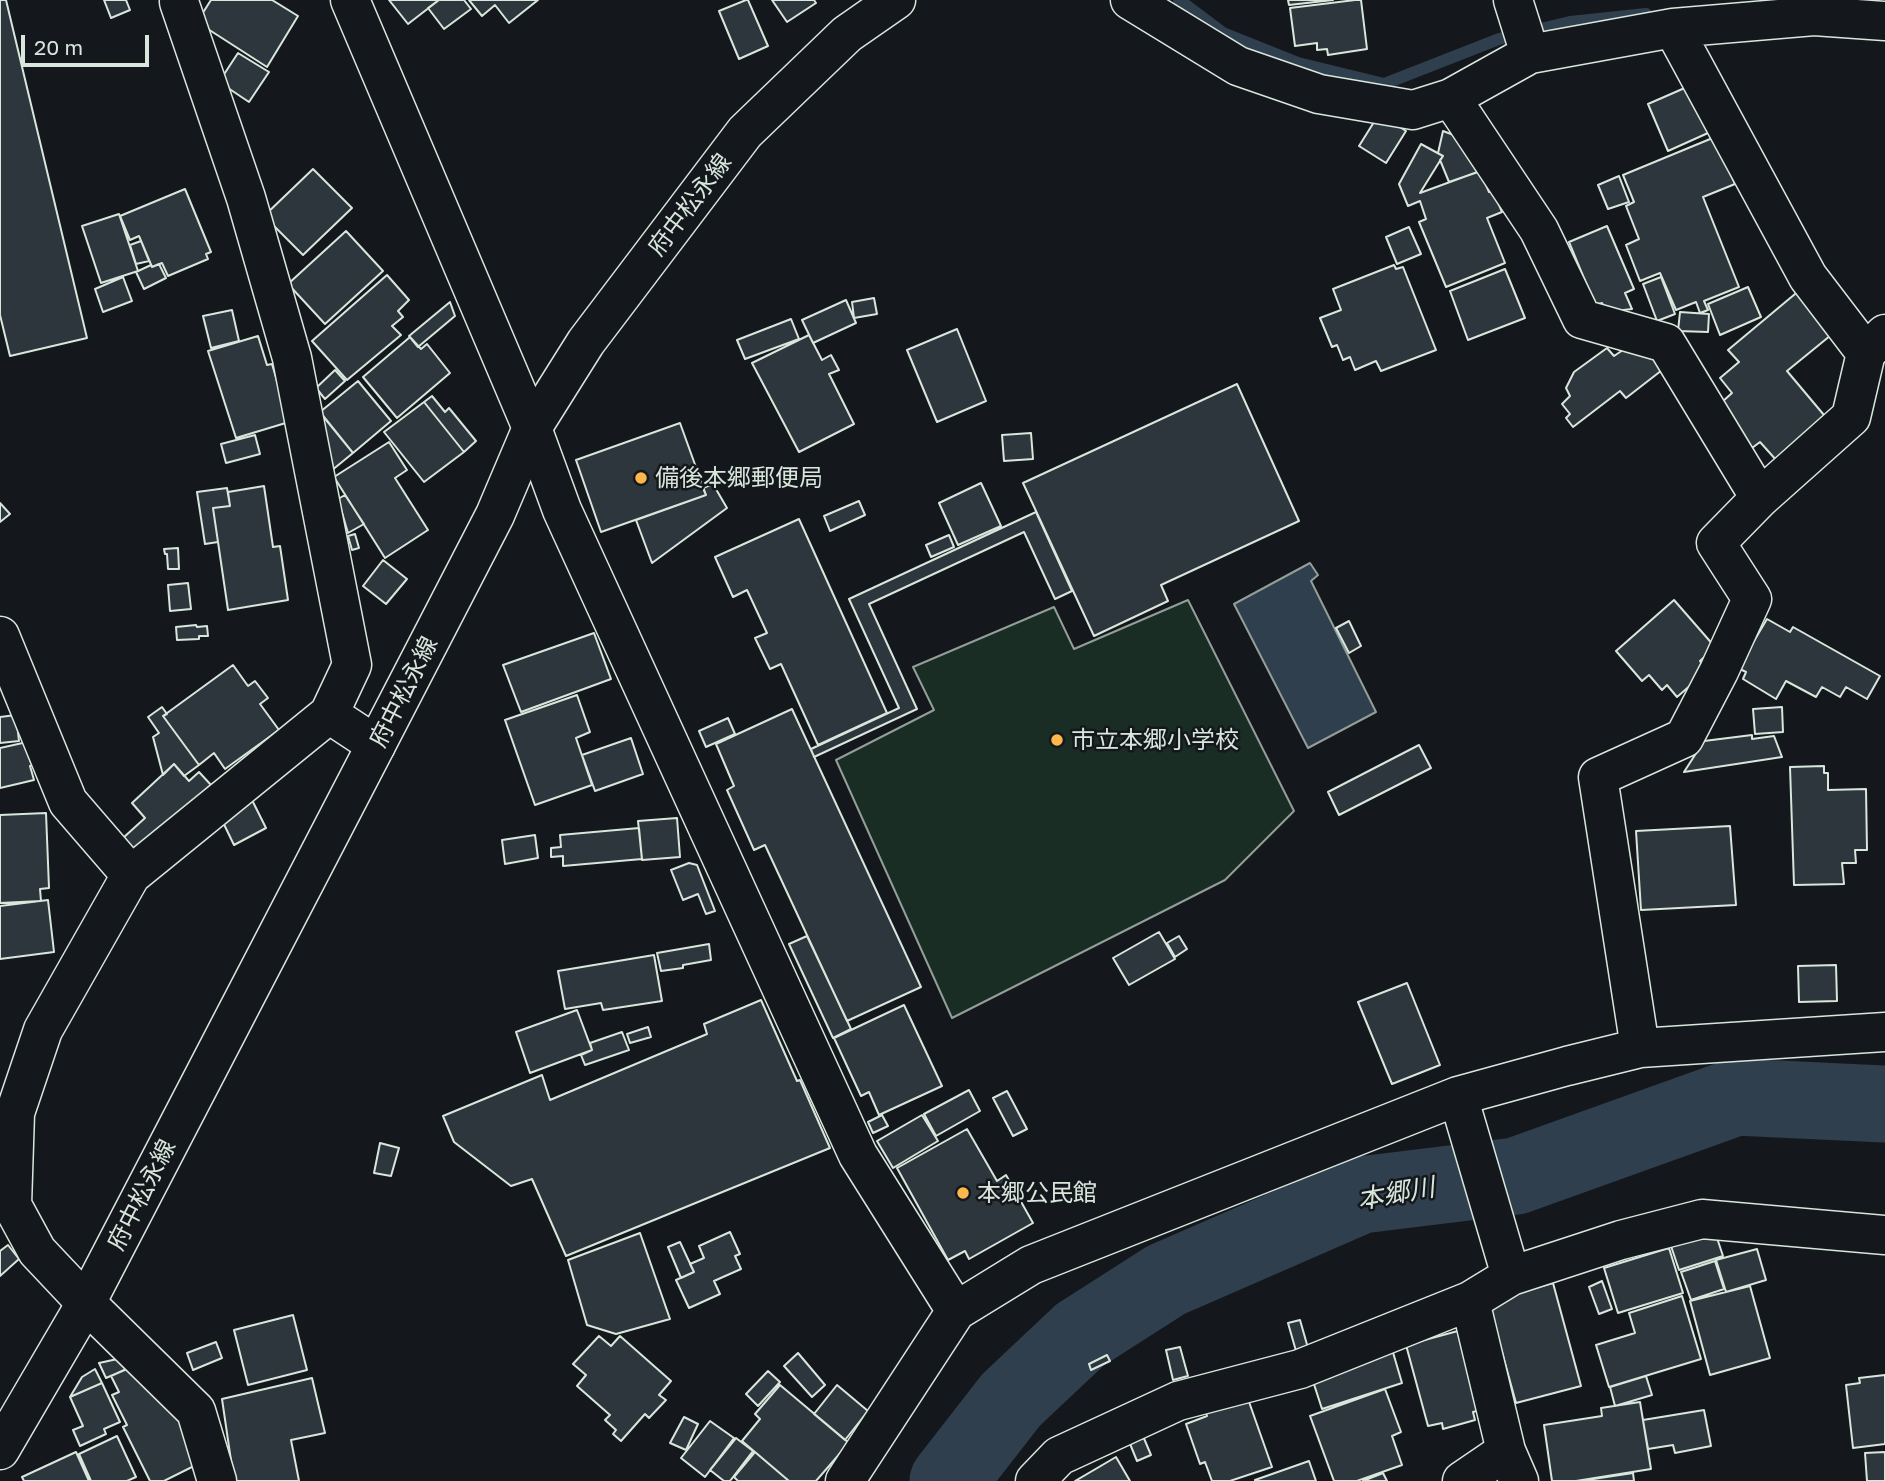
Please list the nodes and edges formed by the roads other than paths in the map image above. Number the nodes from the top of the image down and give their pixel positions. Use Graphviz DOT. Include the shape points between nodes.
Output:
graph roads {
  1 [pos="350,0"];
  2 [pos="897,0"];
  3 [pos="1130,0"];
  4 [pos="1513,0"];
  5 [pos="178,1"];
  6 [pos="1885,22"];
  7 [pos="1673,29"];
  8 [pos="1530,54"];
  9 [pos="1451,98"];
  10 [pos="1875,344"];
  11 [pos="532,428"];
  12 [pos="1760,498"];
  13 [pos="0,636"];
  14 [pos="329,715"];
  15 [pos="376,745"];
  16 [pos="131,875"];
  17 [pos="1885,1032"];
  18 [pos="1640,1048"];
  19 [pos="1458,1096"];
  20 [pos="1885,1235"];
  21 [pos="1508,1266"];
  22 [pos="1470,1301"];
  23 [pos="86,1303"];
  24 [pos="956,1311"];
  25 [pos="0,1450"];
  26 [pos="1512,1466"];
  27 [pos="847,1480"];
  28 [pos="217,1481"];
  29 [pos="1035,1481"];
  30 [pos="1462,1481"];
  1 -- 11 [label="street"];
  2 -- 11 [label="street, 府中松永線" via="847,34 745,132 586,342"];
  3 -- 9 [label="street" via="1238,66 1319,94 1413,110"];
  4 -- 8 [label="street"];
  5 -- 14 [label="street" via="246,198 292,358 352,665"];
  6 -- 7 [label="street" via="1814,16"];
  7 -- 8 [label="street"];
  7 -- 10 [label="street" via="1808,277"];
  8 -- 9 [label="street"];
  9 -- 12 [label="street" via="1539,230 1582,319 1666,343"];
  10 -- 12 [label="street" via="1851,417"];
  11 -- 15 [label="street, 府中松永線" via="495,514"];
  11 -- 24 [label="street" via="562,510 858,1154"];
  12 -- 18 [label="street" via="1716,543 1752,599 1684,738 1598,777"];
  13 -- 16 [label="street" via="68,802"];
  14 -- 15 [label="street"];
  14 -- 16 [label="street"];
  15 -- 23 [label="street, 府中松永線"];
  16 -- 23 [label="street" via="43,1030 15,1114 12,1205 37,1251"];
  17 -- 18 [label="street"];
  18 -- 19 [label="street"];
  19 -- 21 [label="street"];
  19 -- 24 [label="street" via="1031,1265"];
  20 -- 21 [label="street" via="1702,1219"];
  21 -- 22 [label="street"];
  22 -- 26 [label="street"];
  22 -- 29 [label="street" via="1300,1369 1178,1401 1059,1456"];
  23 -- 25 [label="street, 府中松永線"];
  23 -- 28 [label="street" via="195,1411"];
  24 -- 27 [label="street"];
  26 -- 30 [label="street"];
}
